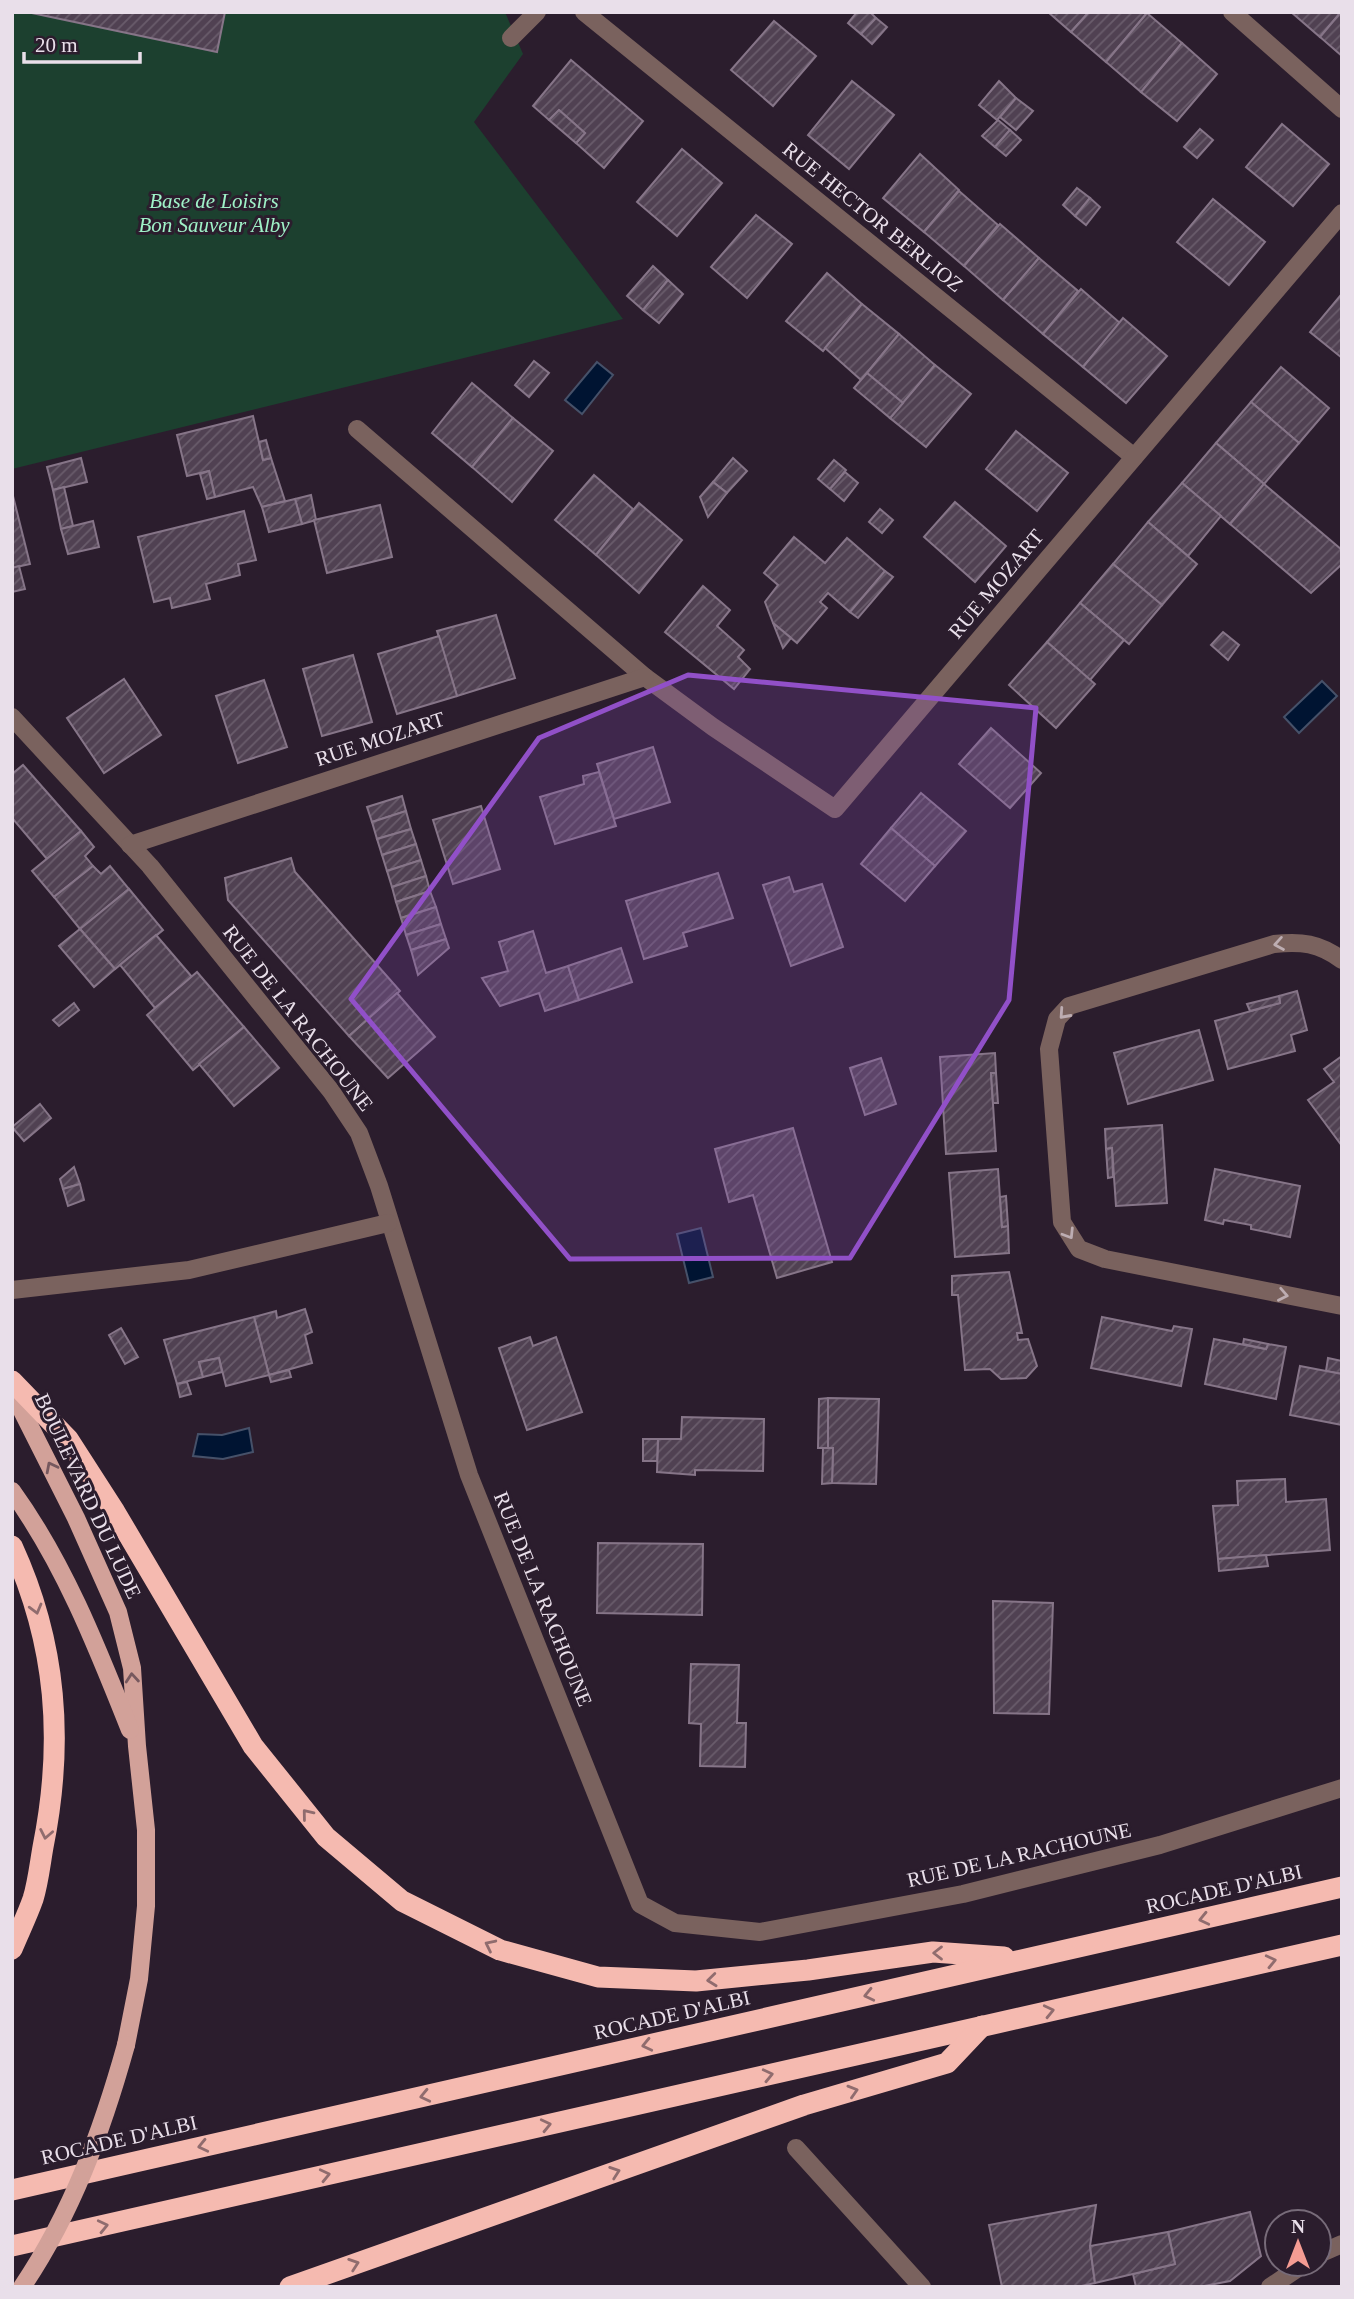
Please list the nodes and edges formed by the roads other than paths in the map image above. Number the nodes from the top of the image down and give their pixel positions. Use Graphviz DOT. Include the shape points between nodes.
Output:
graph roads {
  1 [pos="537,12"];
  2 [pos="584,12"];
  3 [pos="1232,12"];
  4 [pos="511,38"];
  5 [pos="1342,110"];
  6 [pos="1342,213"];
  7 [pos="357,429"];
  8 [pos="1134,457"];
  9 [pos="645,677"];
  10 [pos="12,717"];
  11 [pos="130,845"];
  12 [pos="1342,960"];
  13 [pos="388,1223"];
  14 [pos="12,1290"];
  15 [pos="1342,1306"];
  16 [pos="12,1381"];
  17 [pos="12,1391"];
  18 [pos="12,1491"];
  19 [pos="12,1546"];
  20 [pos="136,1746"];
  21 [pos="1342,1788"];
  22 [pos="1342,1887"];
  23 [pos="1342,1945"];
  24 [pos="12,1949"];
  25 [pos="1031,1958"];
  26 [pos="982,2026"];
  27 [pos="796,2148"];
  28 [pos="12,2190"];
  29 [pos="12,2246"];
  30 [pos="22,2287"];
  31 [pos="290,2287"];
  32 [pos="922,2287"];
  1 -- 4 [label="street"];
  2 -- 8 [label="street, RUE HECTOR BERLIOZ"];
  3 -- 5 [label="street"];
  6 -- 8 [label="street, RUE MOZART"];
  7 -- 9 [label="street, RUE MOZART"];
  8 -- 9 [label="street, RUE MOZART" via="835,809"];
  9 -- 11 [label="street, RUE MOZART"];
  10 -- 11 [label="street, RUE DE LA RACHOUNE"];
  11 -- 13 [label="street, RUE DE LA RACHOUNE" via="346,1113 368,1153"];
  12 -- 15 [label="street, one-way" via="1313,943 1274,944 1069,1006 1057,1019 1049,1049 1062,1222 1079,1249 1105,1259"];
  13 -- 14 [label="street" via="189,1270"];
  13 -- 21 [label="street, RUE DE LA RACHOUNE" via="469,1475 640,1904 675,1923 760,1932 989,1888 1160,1845"];
  25 -- 16 [label="highway, one-way" via="933,1952 696,1981 598,1977 500,1950 402,1901 326,1837 253,1746 68,1439"];
  20 -- 17 [label="main road, BOULEVARD DU LUDE, one-way" via="132,1668 118,1612"];
  18 -- 20 [label="main road, BOULEVARD DU LUDE" via="88,1623"];
  19 -- 24 [label="highway, one-way" via="28,1581 49,1657 55,1730 50,1812 36,1886"];
  20 -- 30 [label="main road, BOULEVARD DU LUDE, bridge" via="146,1830 146,1906 126,2045 107,2114 73,2199"];
  22 -- 25 [label="highway, ROCADE D'ALBI, one-way"];
  26 -- 23 [label="highway, one-way"];
  25 -- 28 [label="highway, ROCADE D'ALBI, one-way"];
  29 -- 26 [label="highway, one-way"];
  31 -- 26 [label="highway, one-way" via="804,2105 947,2063"];
  27 -- 32 [label="street"];
}
